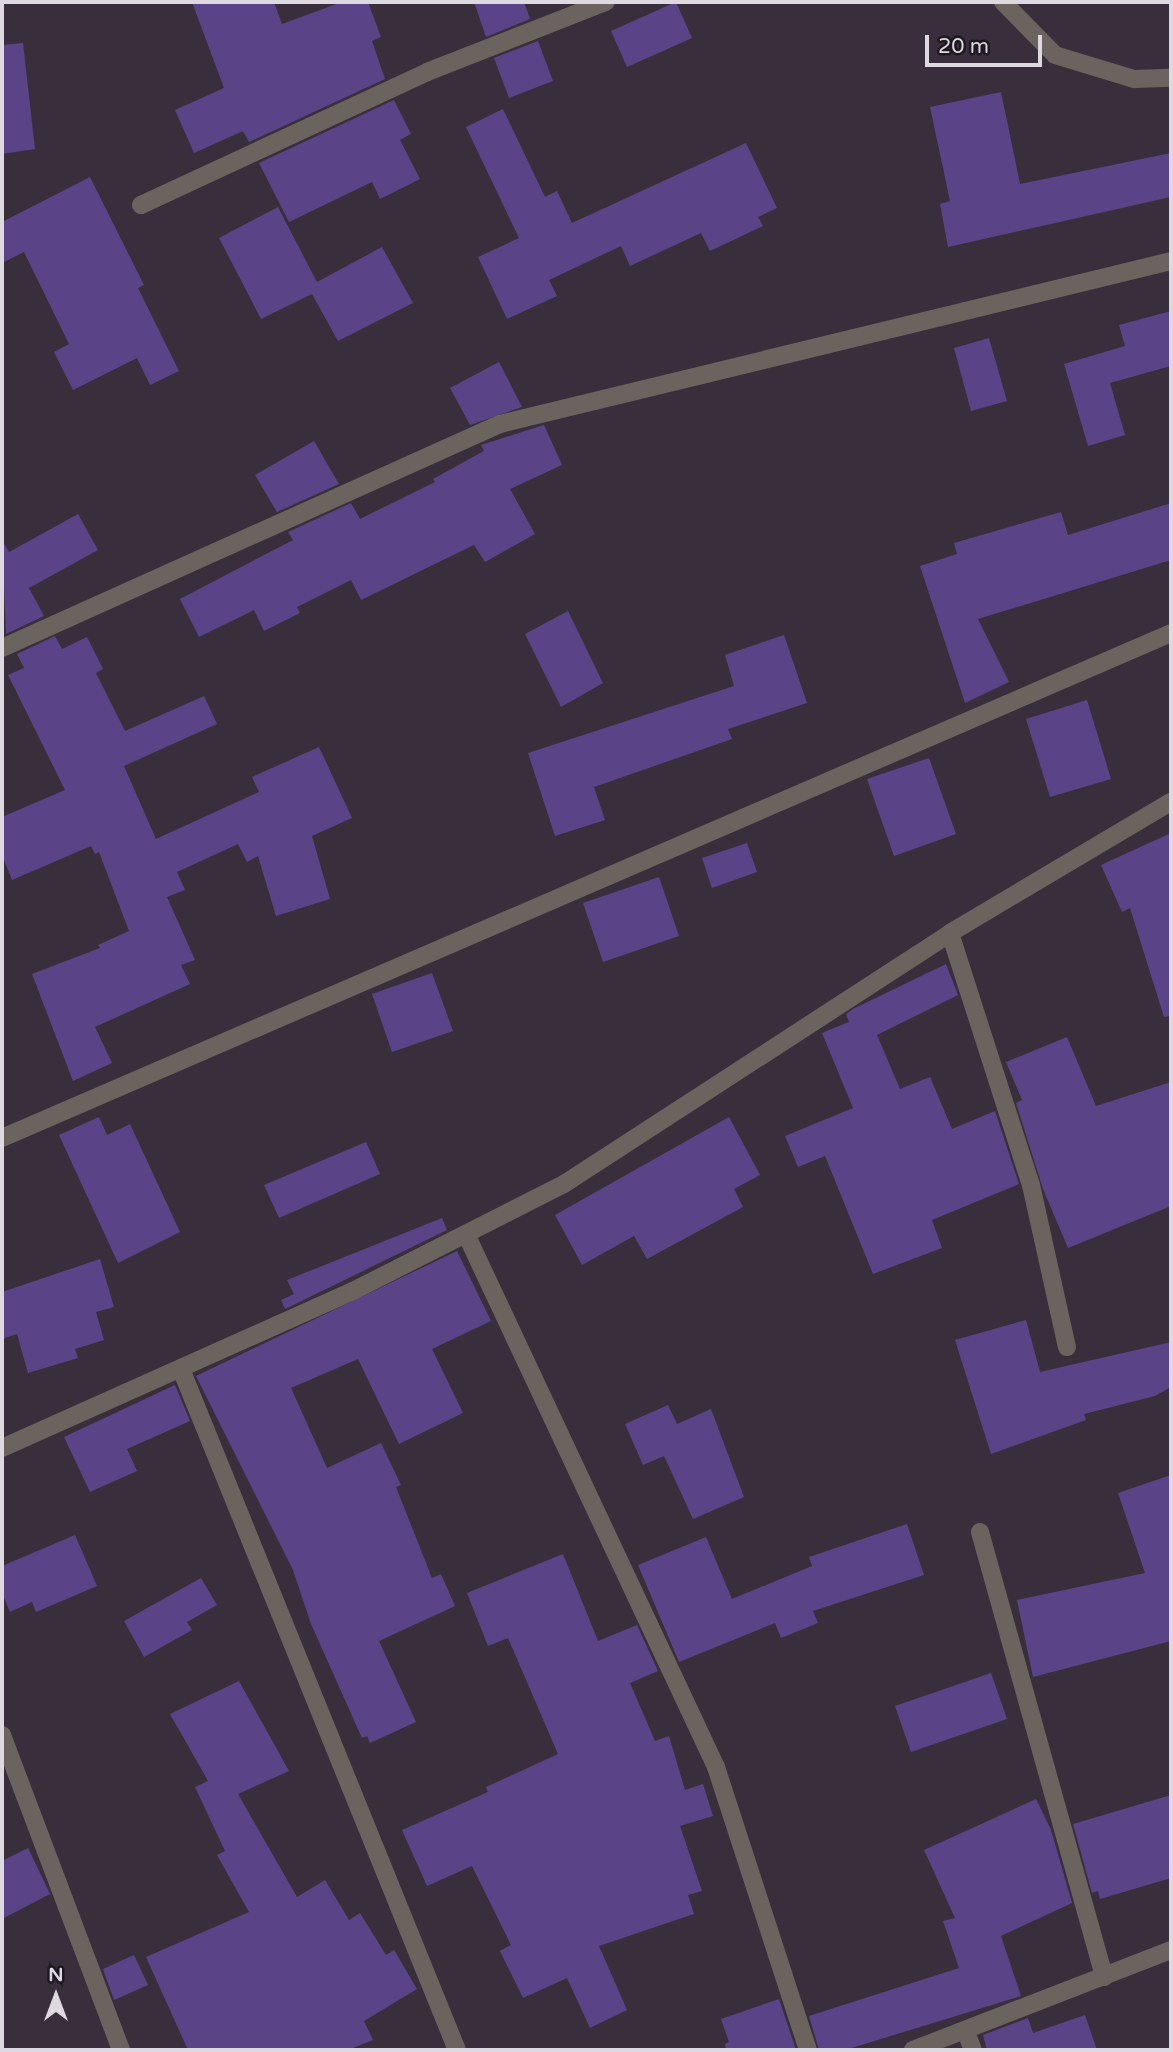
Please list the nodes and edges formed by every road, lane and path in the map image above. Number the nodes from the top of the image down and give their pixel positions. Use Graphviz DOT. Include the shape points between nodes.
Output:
graph roads {
  1 [pos="606,2"];
  2 [pos="1003,2"];
  3 [pos="1171,78"];
  4 [pos="141,205"];
  5 [pos="1171,261"];
  6 [pos="1171,633"];
  7 [pos="2,648"];
  8 [pos="1171,802"];
  9 [pos="950,933"];
  10 [pos="2,1138"];
  11 [pos="466,1234"];
  12 [pos="1067,1347"];
  13 [pos="181,1369"];
  14 [pos="2,1448"];
  15 [pos="980,1532"];
  16 [pos="2,1735"];
  17 [pos="1171,1950"];
  18 [pos="1104,1977"];
  19 [pos="966,2032"];
  20 [pos="121,2050"];
  21 [pos="457,2050"];
  22 [pos="808,2050"];
  23 [pos="913,2050"];
  24 [pos="972,2050"];
  1 -- 4 [label="street" via="427,72"];
  2 -- 3 [label="street" via="1055,55 1134,79"];
  5 -- 7 [label="street" via="500,424"];
  6 -- 10 [label="street"];
  8 -- 9 [label="street"];
  9 -- 11 [label="street" via="564,1184"];
  9 -- 12 [label="street" via="1031,1185"];
  11 -- 13 [label="street" via="353,1292"];
  11 -- 22 [label="street" via="716,1767"];
  13 -- 14 [label="street"];
  13 -- 21 [label="street"];
  15 -- 18 [label="street"];
  16 -- 20 [label="street"];
  17 -- 18 [label="street"];
  18 -- 19 [label="street"];
  19 -- 23 [label="street"];
  19 -- 24 [label="street"];
}
